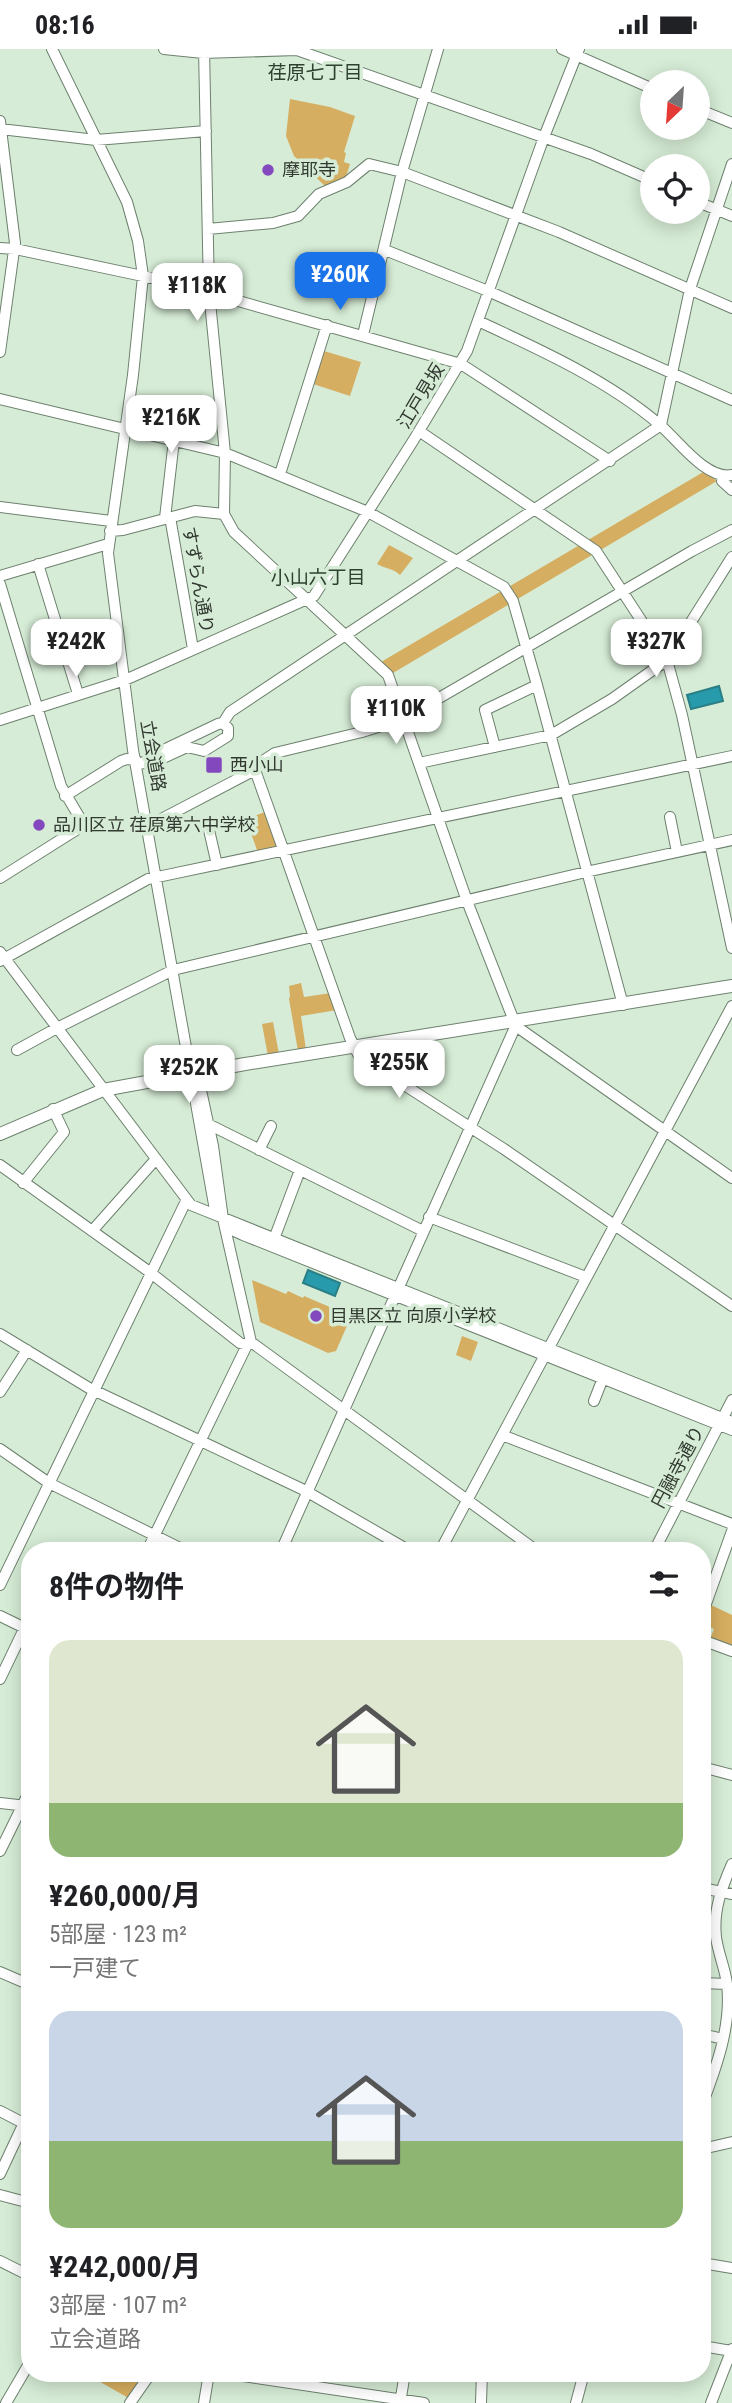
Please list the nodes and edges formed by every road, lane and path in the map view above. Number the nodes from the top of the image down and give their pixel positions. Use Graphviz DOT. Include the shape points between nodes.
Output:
graph roads {
  1 [pos="52,49"];
  2 [pos="164,49"];
  3 [pos="438,49"];
  4 [pos="562,49"];
  5 [pos="203,51"];
  6 [pos="578,52"];
  7 [pos="328,55"];
  8 [pos="640,83"];
  9 [pos="424,95"];
  10 [pos="710,114"];
  11 [pos="732,124"];
  12 [pos="1,127"];
  13 [pos="206,131"];
  14 [pos="544,137"];
  15 [pos="96,140"];
  16 [pos="732,164"];
  17 [pos="402,172"];
  18 [pos="640,175"];
  19 [pos="710,207"];
  20 [pos="717,210"];
  21 [pos="516,215"];
  22 [pos="732,216"];
  23 [pos="208,229"];
  24 [pos="0,248"];
  25 [pos="15,249"];
  26 [pos="385,250"];
  27 [pos="143,276"];
  28 [pos="690,289"];
  29 [pos="488,291"];
  30 [pos="209,292"];
  31 [pos="732,308"];
  32 [pos="478,321"];
  33 [pos="327,325"];
  34 [pos="363,335"];
  35 [pos="0,352"];
  36 [pos="461,364"];
  37 [pos="673,373"];
  38 [pos="0,399"];
  39 [pos="732,400"];
  40 [pos="661,425"];
  41 [pos="124,430"];
  42 [pos="419,431"];
  43 [pos="174,440"];
  44 [pos="225,453"];
  45 [pos="610,461"];
  46 [pos="280,474"];
  47 [pos="732,475"];
  48 [pos="722,481"];
  49 [pos="732,490"];
  50 [pos="0,507"];
  51 [pos="534,511"];
  52 [pos="368,512"];
  53 [pos="224,514"];
  54 [pos="167,518"];
  55 [pos="110,526"];
  56 [pos="732,530"];
  57 [pos="108,544"];
  58 [pos="732,557"];
  59 [pos="457,562"];
  60 [pos="38,564"];
  61 [pos="0,576"];
  62 [pos="0,584"];
  63 [pos="624,592"];
  64 [pos="308,600"];
  65 [pos="345,636"];
  66 [pos="527,648"];
  67 [pos="193,649"];
  68 [pos="667,660"];
  69 [pos="125,680"];
  70 [pos="537,685"];
  71 [pos="78,695"];
  72 [pos="37,708"];
  73 [pos="403,719"];
  74 [pos="0,720"];
  75 [pos="223,723"];
  76 [pos="551,735"];
  77 [pos="495,747"];
  78 [pos="732,756"];
  79 [pos="139,763"];
  80 [pos="419,763"];
  81 [pos="692,764"];
  82 [pos="255,770"];
  83 [pos="566,791"];
  84 [pos="65,796"];
  85 [pos="670,817"];
  86 [pos="439,818"];
  87 [pos="148,826"];
  88 [pos="209,830"];
  89 [pos="732,840"];
  90 [pos="710,845"];
  91 [pos="283,851"];
  92 [pos="677,852"];
  93 [pos="217,865"];
  94 [pos="586,872"];
  95 [pos="0,878"];
  96 [pos="157,878"];
  97 [pos="467,901"];
  98 [pos="315,937"];
  99 [pos="732,948"];
  100 [pos="2,957"];
  101 [pos="173,970"];
  102 [pos="732,986"];
  103 [pos="623,1005"];
  104 [pos="732,1006"];
  105 [pos="515,1023"];
  106 [pos="57,1028"];
  107 [pos="353,1047"];
  108 [pos="17,1050"];
  109 [pos="191,1073"];
  110 [pos="103,1090"];
  111 [pos="54,1109"];
  112 [pos="208,1123"];
  113 [pos="271,1126"];
  114 [pos="470,1126"];
  115 [pos="665,1130"];
  116 [pos="0,1134"];
  117 [pos="259,1150"];
  118 [pos="156,1159"];
  119 [pos="0,1165"];
  120 [pos="300,1170"];
  121 [pos="732,1178"];
  122 [pos="23,1183"];
  123 [pos="186,1201"];
  124 [pos="429,1217"];
  125 [pos="223,1219"];
  126 [pos="615,1224"];
  127 [pos="92,1230"];
  128 [pos="423,1231"];
  129 [pos="274,1238"];
  130 [pos="151,1273"];
  131 [pos="586,1277"];
  132 [pos="396,1292"];
  133 [pos="732,1306"];
  134 [pos="0,1334"];
  135 [pos="249,1344"];
  136 [pos="27,1350"];
  137 [pos="547,1352"];
  138 [pos="603,1378"];
  139 [pos="94,1391"];
  140 [pos="0,1392"];
  141 [pos="732,1400"];
  142 [pos="594,1401"];
  143 [pos="344,1409"];
  144 [pos="725,1422"];
  145 [pos="732,1430"];
  146 [pos="502,1435"];
  147 [pos="200,1440"];
  148 [pos="0,1449"];
  149 [pos="49,1483"];
  150 [pos="307,1492"];
  151 [pos="467,1500"];
  152 [pos="678,1504"];
  153 [pos="731,1523"];
  154 [pos="155,1534"];
  155 [pos="151,1542"];
  156 [pos="170,1542"];
  157 [pos="285,1542"];
  158 [pos="394,1542"];
  159 [pos="445,1542"];
  160 [pos="525,1542"];
  161 [pos="659,1542"];
  162 [pos="0,1585"];
  163 [pos="711,1586"];
  164 [pos="0,1616"];
  165 [pos="21,1626"];
  166 [pos="21,1640"];
  167 [pos="711,1643"];
  168 [pos="732,1651"];
  169 [pos="0,1679"];
  170 [pos="711,1769"];
  171 [pos="732,1775"];
  172 [pos="0,1803"];
  173 [pos="21,1805"];
  174 [pos="21,1815"];
  175 [pos="0,1851"];
  176 [pos="732,1864"];
  177 [pos="726,1893"];
  178 [pos="0,1972"];
  179 [pos="21,1981"];
  180 [pos="711,1986"];
  181 [pos="728,1992"];
  182 [pos="711,2036"];
  183 [pos="723,2039"];
  184 [pos="711,2080"];
  185 [pos="0,2111"];
  186 [pos="21,2122"];
  187 [pos="21,2136"];
  188 [pos="732,2142"];
  189 [pos="711,2147"];
  190 [pos="0,2174"];
  191 [pos="0,2195"];
  192 [pos="21,2201"];
  193 [pos="0,2261"];
  194 [pos="711,2264"];
  195 [pos="732,2268"];
  196 [pos="21,2272"];
  197 [pos="711,2348"];
  198 [pos="732,2351"];
  199 [pos="21,2378"];
  200 [pos="145,2382"];
  201 [pos="208,2382"];
  202 [pos="284,2382"];
  203 [pos="304,2382"];
  204 [pos="403,2382"];
  205 [pos="482,2382"];
  206 [pos="582,2382"];
  207 [pos="304,2385"];
  208 [pos="400,2401"];
  209 [pos="6,2403"];
  210 [pos="130,2403"];
  211 [pos="204,2403"];
  212 [pos="424,2403"];
  213 [pos="481,2403"];
  214 [pos="576,2403"];
  215 [pos="711,2403"];
  1 -- 15 [label="street, 立会道路"];
  2 -- 5 [label="street"];
  3 -- 9 [label="street"];
  4 -- 6 [label="street"];
  5 -- 7 [label="street" via="297,50"];
  5 -- 13 [label="street"];
  6 -- 8 [label="street"];
  6 -- 14 [label="street, 江戸見坂"];
  7 -- 9 [label="street"];
  9 -- 14 [label="street"];
  9 -- 17 [label="street"];
  10 -- 11 [label="street"];
  12 -- 15 [label="street"];
  12 -- 25 [label="street"];
  13 -- 15 [label="street"];
  13 -- 23 [label="street"];
  14 -- 18 [label="street"];
  14 -- 21 [label="street, 江戸見坂"];
  15 -- 27 [label="street, 立会道路" via="127,202"];
  16 -- 20 [label="street"];
  17 -- 21 [label="street"];
  17 -- 23 [label="street" via="369,164 346,182 319,194 298,216"];
  17 -- 26 [label="street"];
  19 -- 20 [label="street"];
  20 -- 22 [label="street"];
  20 -- 28 [label="street"];
  21 -- 28 [label="street"];
  21 -- 29 [label="street, 江戸見坂"];
  23 -- 30 [label="street"];
  24 -- 25 [label="street"];
  25 -- 27 [label="street"];
  25 -- 35 [label="street"];
  26 -- 29 [label="street"];
  26 -- 34 [label="street"];
  27 -- 30 [label="street"];
  27 -- 41 [label="street, 立会道路"];
  28 -- 31 [label="street"];
  28 -- 37 [label="street"];
  29 -- 32 [label="street, 江戸見坂"];
  29 -- 37 [label="street"];
  30 -- 33 [label="street"];
  30 -- 44 [label="street"];
  32 -- 36 [label="street, 江戸見坂"];
  32 -- 40 [label="street" via="576,370"];
  33 -- 34 [label="street"];
  33 -- 46 [label="street"];
  34 -- 36 [label="street"];
  36 -- 42 [label="street, 江戸見坂"];
  36 -- 45 [label="street"];
  37 -- 39 [label="street"];
  37 -- 40 [label="street"];
  38 -- 41 [label="street"];
  40 -- 45 [label="street"];
  40 -- 47 [label="street" via="712,474"];
  41 -- 43 [label="street"];
  41 -- 55 [label="street, 立会道路"];
  42 -- 51 [label="street"];
  42 -- 52 [label="street, 江戸見坂"];
  43 -- 44 [label="street"];
  43 -- 54 [label="street, すずらん通り"];
  44 -- 46 [label="street"];
  44 -- 53 [label="street"];
  45 -- 51 [label="street"];
  46 -- 52 [label="street"];
  48 -- 49 [label="street"];
  50 -- 55 [label="street"];
  51 -- 59 [label="street"];
  51 -- 63 [label="street" via="596,551"];
  52 -- 59 [label="street"];
  52 -- 64 [label="street, 江戸見坂"];
  53 -- 54 [label="street" via="195,512"];
  53 -- 64 [label="street" via="234,533"];
  54 -- 55 [label="street" via="123,530"];
  54 -- 67 [label="street, すずらん通り"];
  55 -- 57 [label="street, 立会道路"];
  56 -- 63 [label="street"];
  57 -- 60 [label="street"];
  57 -- 69 [label="street, 立会道路"];
  58 -- 68 [label="street"];
  59 -- 65 [label="street"];
  59 -- 66 [label="street" via="504,587"];
  60 -- 61 [label="street"];
  60 -- 71 [label="street"];
  62 -- 72 [label="street"];
  63 -- 66 [label="street"];
  63 -- 68 [label="street"];
  64 -- 65 [label="street"];
  64 -- 67 [label="street"];
  65 -- 73 [label="street" via="388,675"];
  65 -- 75 [label="street" via="230,712"];
  66 -- 70 [label="street"];
  66 -- 73 [label="street"];
  67 -- 69 [label="street"];
  68 -- 76 [label="street"];
  68 -- 81 [label="street"];
  69 -- 71 [label="street"];
  69 -- 79 [label="street, 立会道路"];
  70 -- 76 [label="street"];
  70 -- 77 [label="street" via="485,710"];
  71 -- 72 [label="street"];
  72 -- 74 [label="street"];
  72 -- 84 [label="street"];
  73 -- 80 [label="street"];
  73 -- 82 [label="street" via="275,753"];
  75 -- 79 [label="street"];
  75 -- 79 [label="street" via="228,736 204,751 187,747 150,764"];
  76 -- 77 [label="street"];
  76 -- 83 [label="street"];
  77 -- 80 [label="street"];
  78 -- 81 [label="street"];
  79 -- 84 [label="street" via="121,761"];
  79 -- 87 [label="street, 立会道路"];
  80 -- 86 [label="street"];
  81 -- 83 [label="street"];
  81 -- 90 [label="street"];
  82 -- 87 [label="street"];
  82 -- 91 [label="street"];
  83 -- 86 [label="street"];
  83 -- 94 [label="street"];
  84 -- 95 [label="street" via="83,825"];
  85 -- 92 [label="street"];
  86 -- 91 [label="street"];
  86 -- 97 [label="street"];
  87 -- 96 [label="street, 立会道路"];
  88 -- 93 [label="street"];
  89 -- 90 [label="street"];
  90 -- 92 [label="street"];
  90 -- 99 [label="street"];
  91 -- 93 [label="street"];
  91 -- 98 [label="street"];
  92 -- 94 [label="street"];
  93 -- 96 [label="street"];
  94 -- 97 [label="street"];
  94 -- 103 [label="street"];
  96 -- 100 [label="street" via="143,881"];
  96 -- 101 [label="street, 立会道路"];
  97 -- 98 [label="street"];
  97 -- 105 [label="street"];
  98 -- 101 [label="street"];
  98 -- 107 [label="street"];
  100 -- 106 [label="street"];
  101 -- 106 [label="street"];
  101 -- 109 [label="street, 立会道路"];
  102 -- 103 [label="main road"];
  103 -- 105 [label="main road"];
  104 -- 115 [label="street"];
  105 -- 107 [label="main road"];
  105 -- 114 [label="street"];
  105 -- 115 [label="street"];
  106 -- 108 [label="street"];
  106 -- 110 [label="street"];
  107 -- 109 [label="main road"];
  107 -- 114 [label="street" via="359,1056"];
  109 -- 110 [label="main road"];
  109 -- 112 [label="street" via="200,1082"];
  109 -- 125 [label="street" via="215,1210"];
  110 -- 111 [label="main road"];
  110 -- 118 [label="street"];
  111 -- 116 [label="main road"];
  111 -- 122 [label="street" via="64,1132"];
  112 -- 117 [label="street"];
  112 -- 125 [label="street"];
  113 -- 117 [label="street"];
  114 -- 124 [label="street"];
  114 -- 126 [label="street"];
  115 -- 121 [label="street"];
  115 -- 126 [label="street"];
  117 -- 120 [label="street"];
  118 -- 123 [label="street"];
  118 -- 127 [label="street"];
  119 -- 122 [label="street"];
  120 -- 128 [label="street"];
  120 -- 129 [label="street"];
  122 -- 127 [label="street"];
  123 -- 125 [label="street"];
  123 -- 130 [label="street"];
  124 -- 128 [label="street"];
  124 -- 131 [label="street"];
  125 -- 129 [label="street"];
  125 -- 132 [label="street" via="243,1235"];
  125 -- 135 [label="street"];
  126 -- 131 [label="street"];
  126 -- 133 [label="street"];
  127 -- 130 [label="street"];
  128 -- 132 [label="street"];
  129 -- 132 [label="street"];
  130 -- 135 [label="street" via="240,1343"];
  130 -- 139 [label="street"];
  131 -- 137 [label="street"];
  132 -- 137 [label="street"];
  132 -- 143 [label="street"];
  134 -- 136 [label="street"];
  135 -- 143 [label="street"];
  135 -- 147 [label="street"];
  136 -- 139 [label="street"];
  136 -- 140 [label="street"];
  137 -- 138 [label="street"];
  137 -- 144 [label="street"];
  137 -- 146 [label="street"];
  138 -- 142 [label="street"];
  138 -- 144 [label="street"];
  139 -- 147 [label="street"];
  139 -- 149 [label="street"];
  141 -- 144 [label="street, 円融寺通り"];
  143 -- 150 [label="street"];
  143 -- 151 [label="street"];
  144 -- 145 [label="street"];
  144 -- 152 [label="street, 円融寺通り"];
  146 -- 151 [label="street"];
  146 -- 152 [label="street"];
  147 -- 150 [label="street"];
  147 -- 154 [label="street"];
  148 -- 149 [label="street"];
  149 -- 154 [label="street"];
  149 -- 162 [label="street"];
  150 -- 157 [label="street"];
  150 -- 158 [label="street"];
  151 -- 159 [label="street"];
  151 -- 160 [label="street"];
  152 -- 153 [label="street"];
  152 -- 161 [label="street, 円融寺通り"];
  153 -- 163 [label="street"];
  154 -- 155 [label="street"];
  154 -- 156 [label="street"];
  164 -- 165 [label="street"];
  166 -- 169 [label="street"];
  167 -- 168 [label="street"];
  170 -- 171 [label="street"];
  172 -- 173 [label="street"];
  174 -- 175 [label="street"];
  176 -- 177 [label="street"];
  177 -- 181 [label="street" via="716,1934"];
  178 -- 179 [label="street"];
  180 -- 181 [label="street"];
  181 -- 183 [label="street"];
  182 -- 183 [label="street"];
  183 -- 184 [label="street"];
  185 -- 186 [label="street"];
  187 -- 190 [label="street"];
  188 -- 189 [label="street"];
  191 -- 192 [label="street"];
  193 -- 196 [label="street"];
  194 -- 195 [label="street"];
  197 -- 198 [label="street"];
  198 -- 215 [label="street"];
  199 -- 209 [label="street"];
  200 -- 210 [label="street"];
  201 -- 211 [label="street"];
  202 -- 207 [label="street"];
  203 -- 207 [label="street"];
  204 -- 208 [label="street"];
  205 -- 213 [label="street"];
  206 -- 214 [label="street"];
  207 -- 208 [label="street"];
  208 -- 212 [label="street"];
}
